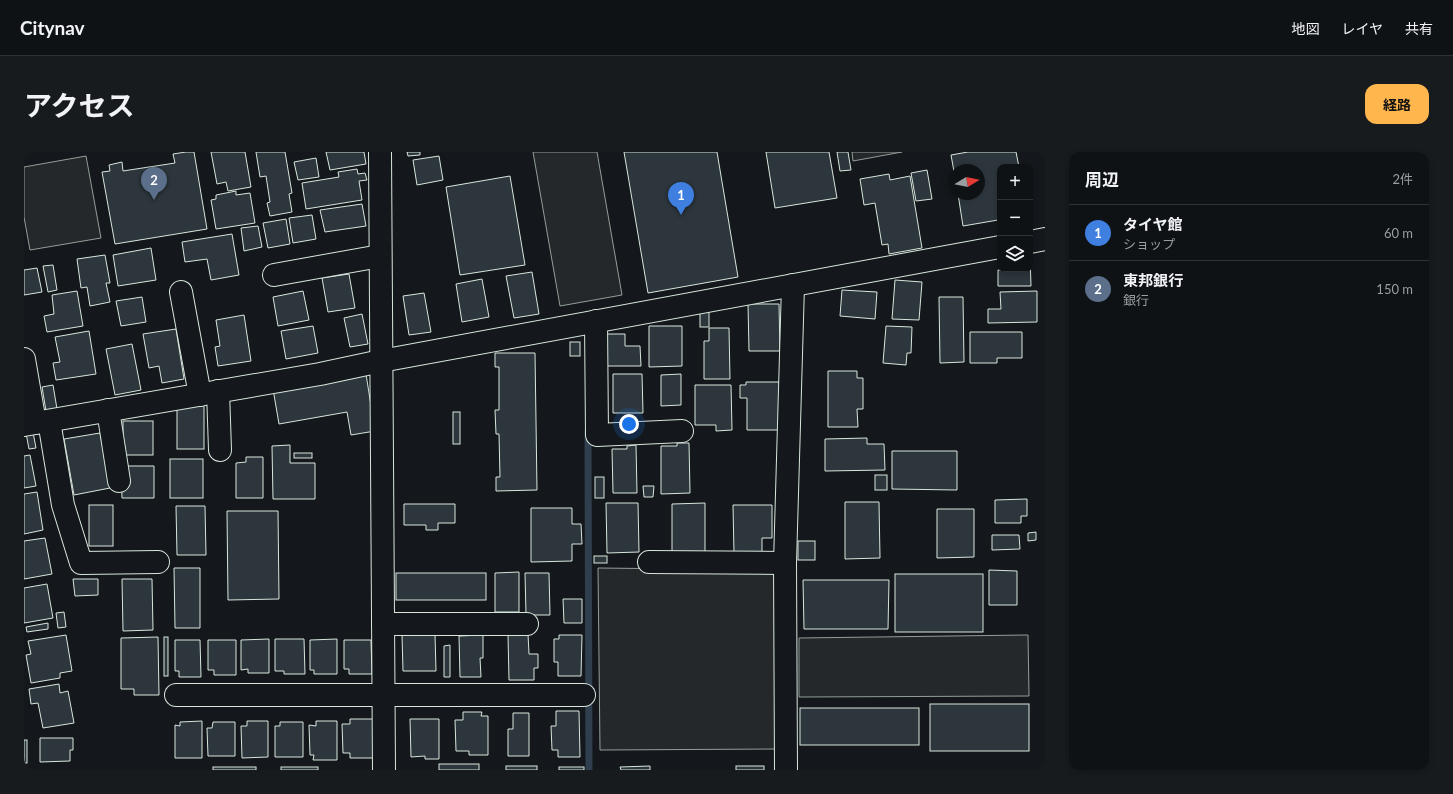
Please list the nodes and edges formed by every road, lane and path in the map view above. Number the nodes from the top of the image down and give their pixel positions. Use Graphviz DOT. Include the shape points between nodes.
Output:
graph roads {
  1 [pos="380,152"];
  2 [pos="1045,239"];
  3 [pos="1033,241"];
  4 [pos="997,248"];
  5 [pos="380,256"];
  6 [pos="274,275"];
  7 [pos="793,285"];
  8 [pos="181,292"];
  9 [pos="596,321"];
  10 [pos="24,359"];
  11 [pos="381,361"];
  12 [pos="209,393"];
  13 [pos="108,410"];
  14 [pos="36,423"];
  15 [pos="682,431"];
  16 [pos="220,450"];
  17 [pos="119,481"];
  18 [pos="158,562"];
  19 [pos="649,562"];
  20 [pos="785,563"];
  21 [pos="383,624"];
  22 [pos="527,624"];
  23 [pos="176,695"];
  24 [pos="384,695"];
  25 [pos="584,695"];
  26 [pos="384,770"];
  27 [pos="786,770"];
  1 -- 5 [label="street"];
  2 -- 3 [label="street"];
  4 -- 7 [label="street"];
  5 -- 6 [label="street"];
  5 -- 11 [label="street"];
  7 -- 9 [label="street"];
  7 -- 20 [label="street"];
  8 -- 12 [label="street"];
  9 -- 11 [label="street"];
  9 -- 15 [label="street" via="597,435"];
  10 -- 14 [label="street"];
  11 -- 12 [label="street"];
  11 -- 21 [label="street"];
  12 -- 13 [label="street"];
  12 -- 16 [label="street"];
  13 -- 14 [label="street"];
  13 -- 17 [label="street"];
  14 -- 18 [label="street" via="81,564"];
  19 -- 20 [label="street"];
  20 -- 27 [label="street"];
  21 -- 22 [label="street"];
  21 -- 24 [label="street"];
  23 -- 24 [label="street"];
  24 -- 25 [label="street"];
  24 -- 26 [label="street"];
}
